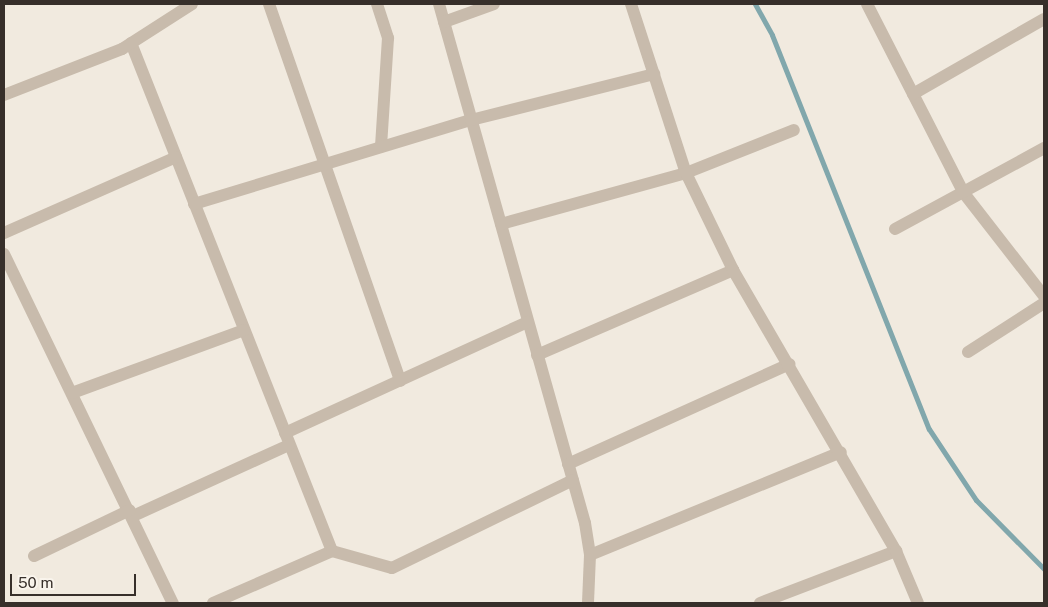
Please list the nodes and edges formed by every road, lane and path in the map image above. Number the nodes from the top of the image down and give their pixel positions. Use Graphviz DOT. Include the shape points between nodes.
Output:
graph roads {
  1 [pos="192,4"];
  2 [pos="269,4"];
  3 [pos="377,4"];
  4 [pos="439,4"];
  5 [pos="494,4"];
  6 [pos="631,4"];
  7 [pos="867,4"];
  8 [pos="1044,19"];
  9 [pos="444,22"];
  10 [pos="131,43"];
  11 [pos="654,74"];
  12 [pos="913,94"];
  13 [pos="4,95"];
  14 [pos="472,120"];
  15 [pos="794,130"];
  16 [pos="381,148"];
  17 [pos="1044,148"];
  18 [pos="176,157"];
  19 [pos="325,165"];
  20 [pos="686,173"];
  21 [pos="963,192"];
  22 [pos="194,204"];
  23 [pos="501,224"];
  24 [pos="895,229"];
  25 [pos="4,234"];
  26 [pos="4,254"];
  27 [pos="733,270"];
  28 [pos="1044,296"];
  29 [pos="1044,303"];
  30 [pos="528,322"];
  31 [pos="244,330"];
  32 [pos="968,352"];
  33 [pos="538,355"];
  34 [pos="789,364"];
  35 [pos="400,381"];
  36 [pos="72,394"];
  37 [pos="287,439"];
  38 [pos="842,452"];
  39 [pos="568,464"];
  40 [pos="573,480"];
  41 [pos="131,513"];
  42 [pos="332,551"];
  43 [pos="896,551"];
  44 [pos="590,555"];
  45 [pos="34,556"];
  46 [pos="173,603"];
  47 [pos="213,603"];
  48 [pos="588,603"];
  49 [pos="760,603"];
  50 [pos="918,603"];
  1 -- 10 [label="street"];
  2 -- 19 [label="street"];
  3 -- 16 [label="street" via="388,38"];
  4 -- 9 [label="street"];
  5 -- 9 [label="street"];
  6 -- 11 [label="street"];
  7 -- 12 [label="street"];
  8 -- 12 [label="street"];
  9 -- 14 [label="street"];
  10 -- 13 [label="street"];
  10 -- 18 [label="street"];
  11 -- 14 [label="street"];
  11 -- 20 [label="street"];
  12 -- 21 [label="street"];
  14 -- 16 [label="street"];
  14 -- 23 [label="street"];
  15 -- 20 [label="street"];
  16 -- 19 [label="street"];
  17 -- 21 [label="street"];
  18 -- 22 [label="street"];
  18 -- 25 [label="street"];
  19 -- 22 [label="street"];
  19 -- 35 [label="street"];
  20 -- 23 [label="street"];
  20 -- 27 [label="street"];
  21 -- 24 [label="street"];
  21 -- 28 [label="street"];
  22 -- 31 [label="street"];
  23 -- 30 [label="street"];
  26 -- 36 [label="street"];
  27 -- 33 [label="street"];
  27 -- 34 [label="street"];
  29 -- 32 [label="street"];
  30 -- 33 [label="street"];
  30 -- 35 [label="street"];
  31 -- 36 [label="street"];
  31 -- 37 [label="street"];
  33 -- 39 [label="street"];
  34 -- 38 [label="street"];
  34 -- 39 [label="street"];
  35 -- 37 [label="street"];
  36 -- 41 [label="street"];
  37 -- 41 [label="street"];
  37 -- 42 [label="street"];
  38 -- 43 [label="street"];
  38 -- 44 [label="street"];
  39 -- 40 [label="street"];
  40 -- 42 [label="street" via="392,568"];
  40 -- 44 [label="street"];
  41 -- 45 [label="street"];
  41 -- 46 [label="street"];
  42 -- 47 [label="street"];
  43 -- 49 [label="street"];
  43 -- 50 [label="street"];
  44 -- 48 [label="street"];
}
